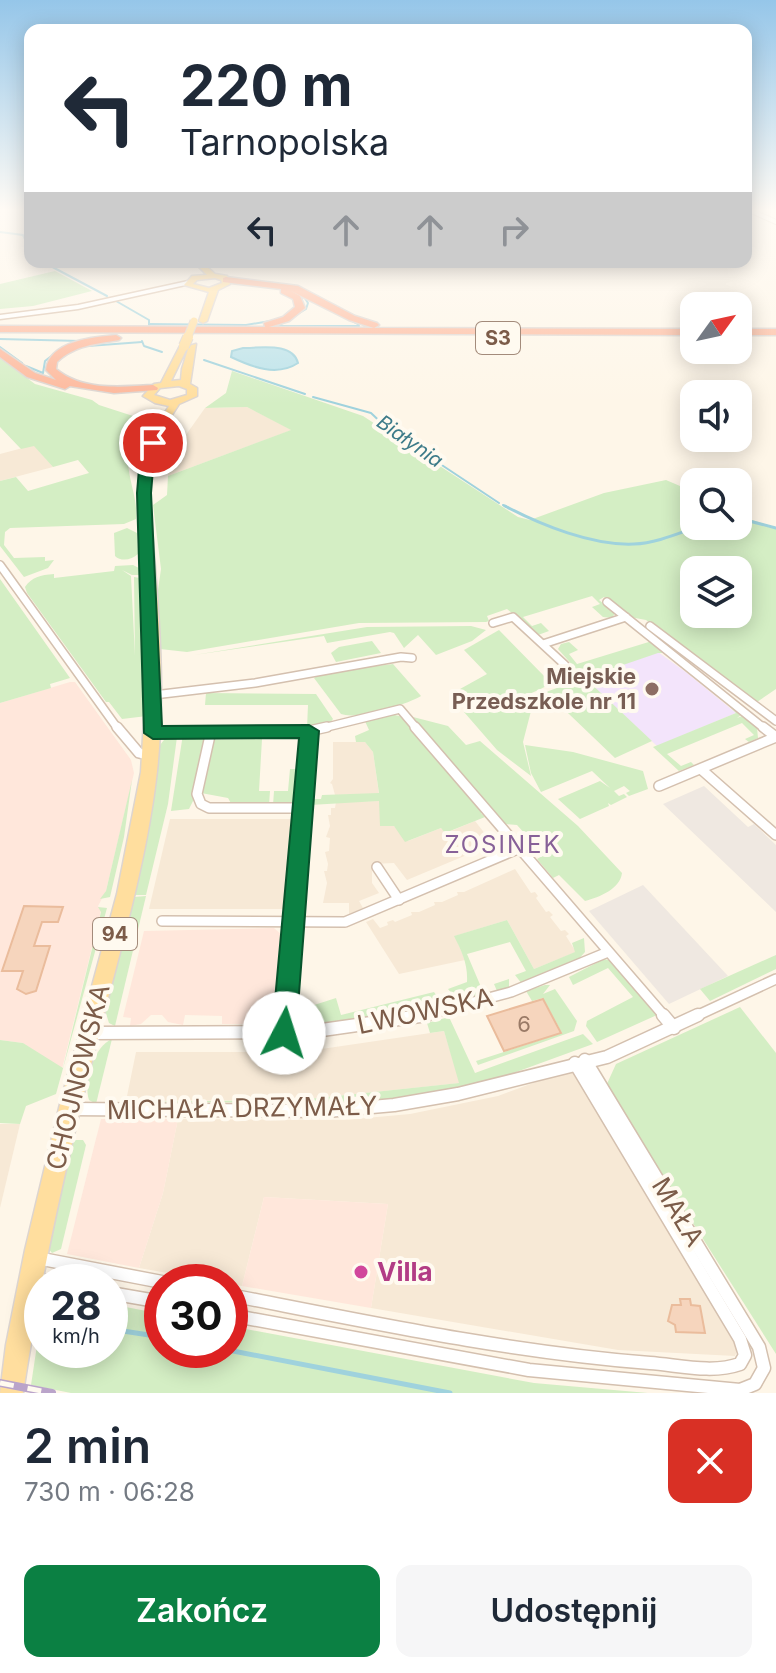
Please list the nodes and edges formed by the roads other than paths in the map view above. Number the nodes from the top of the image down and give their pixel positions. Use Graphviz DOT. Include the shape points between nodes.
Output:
graph roads {
  1 [pos="213,276"];
  2 [pos="198,277"];
  3 [pos="221,285"];
  4 [pos="192,286"];
  5 [pos="0,317"];
  6 [pos="198,321"];
  7 [pos="0,329"];
  8 [pos="218,330"];
  9 [pos="411,331"];
  10 [pos="680,332"];
  11 [pos="752,332"];
  12 [pos="776,332"];
  13 [pos="0,336"];
  14 [pos="127,336"];
  15 [pos="680,338"];
  16 [pos="752,338"];
  17 [pos="776,339"];
  18 [pos="189,346"];
  19 [pos="0,352"];
  20 [pos="185,384"];
  21 [pos="156,392"];
  22 [pos="176,402"];
  23 [pos="158,429"];
  24 [pos="0,565"];
  25 [pos="607,602"];
  26 [pos="626,617"];
  27 [pos="493,623"];
  28 [pos="650,626"];
  29 [pos="543,644"];
  30 [pos="412,658"];
  31 [pos="565,665"];
  32 [pos="154,695"];
  33 [pos="776,721"];
  34 [pos="211,731"];
  35 [pos="309,731"];
  36 [pos="153,733"];
  37 [pos="776,737"];
  38 [pos="151,756"];
  39 [pos="702,770"];
  40 [pos="659,786"];
  41 [pos="304,808"];
  42 [pos="775,833"];
  43 [pos="520,848"];
  44 [pos="377,867"];
  45 [pos="399,900"];
  46 [pos="162,921"];
  47 [pos="293,921"];
  48 [pos="608,952"];
  49 [pos="776,979"];
  50 [pos="674,1028"];
  51 [pos="89,1033"];
  52 [pos="284,1033"];
  53 [pos="580,1062"];
  54 [pos="69,1109"];
  55 [pos="40,1264"];
  56 [pos="248,1298"];
  57 [pos="248,1318"];
  58 [pos="24,1335"];
  59 [pos="11,1393"];
  1 -- 2 [label="main road"];
  1 -- 3 [label="main road"];
  2 -- 4 [label="main road"];
  3 -- 4 [label="main road"];
  3 -- 6 [label="main road, 94"];
  3 -- 8 [label="highway" via="280,289 300,305 279,322"];
  3 -- 9 [label="highway" via="295,288 352,318"];
  4 -- 5 [label="main road"];
  4 -- 6 [label="main road, 94"];
  6 -- 18 [label="main road, 94"];
  7 -- 8 [label="highway, S3"];
  8 -- 9 [label="highway, S3"];
  9 -- 10 [label="highway, S3"];
  11 -- 12 [label="highway"];
  13 -- 14 [label="highway, S3"];
  14 -- 15 [label="highway, S3"];
  14 -- 21 [label="highway" via="70,348 52,361 51,370 80,384"];
  16 -- 17 [label="highway"];
  18 -- 20 [label="main road, 94"];
  18 -- 21 [label="main road, 94"];
  19 -- 21 [label="highway" via="49,382 86,390"];
  20 -- 21 [label="main road"];
  20 -- 22 [label="main road, 94" via="193,394"];
  21 -- 22 [label="main road"];
  21 -- 23 [label="main road, CHOJNOWSKA / 94"];
  22 -- 23 [label="main road, CHOJNOWSKA / 94"];
  23 -- 32 [label="main road, CHOJNOWSKA / 94" via="144,493"];
  24 -- 38 [label="street" via="123,735 139,753"];
  25 -- 26 [label="street"];
  26 -- 29 [label="street"];
  26 -- 37 [label="street"];
  27 -- 29 [label="street" via="513,617"];
  28 -- 33 [label="street"];
  29 -- 31 [label="street"];
  30 -- 32 [label="street"];
  32 -- 36 [label="main road, CHOJNOWSKA / 94"];
  34 -- 35 [label="street"];
  34 -- 36 [label="street"];
  34 -- 41 [label="street" via="197,794 201,804"];
  35 -- 41 [label="street"];
  35 -- 43 [label="street" via="400,709"];
  36 -- 38 [label="main road, CHOJNOWSKA / 94"];
  37 -- 39 [label="street"];
  38 -- 51 [label="main road, CHOJNOWSKA / 94" via="134,857"];
  39 -- 40 [label="street"];
  39 -- 42 [label="street"];
  41 -- 47 [label="street"];
  43 -- 45 [label="street"];
  43 -- 48 [label="street"];
  44 -- 45 [label="street"];
  45 -- 47 [label="street" via="345,922"];
  46 -- 47 [label="street"];
  47 -- 52 [label="street"];
  48 -- 50 [label="street"];
  48 -- 52 [label="street, LWOWSKA" via="543,981 451,1009 353,1028"];
  49 -- 50 [label="street, MICHAŁA DRZYMAŁY"];
  50 -- 53 [label="street, MICHAŁA DRZYMAŁY" via="607,1057"];
  51 -- 52 [label="street, LWOWSKA"];
  51 -- 54 [label="main road, CHOJNOWSKA / 94"];
  53 -- 54 [label="street, MICHAŁA DRZYMAŁY" via="453,1097 360,1110"];
  53 -- 56 [label="street, MAŁA" via="744,1349 743,1360 731,1368 564,1354"];
  53 -- 57 [label="street, MAŁA" via="759,1347 767,1365 758,1381 740,1390 560,1373"];
  54 -- 55 [label="main road, CHOJNOWSKA / 94"];
  58 -- 59 [label="main road, CHOJNOWSKA / 94"];
}
